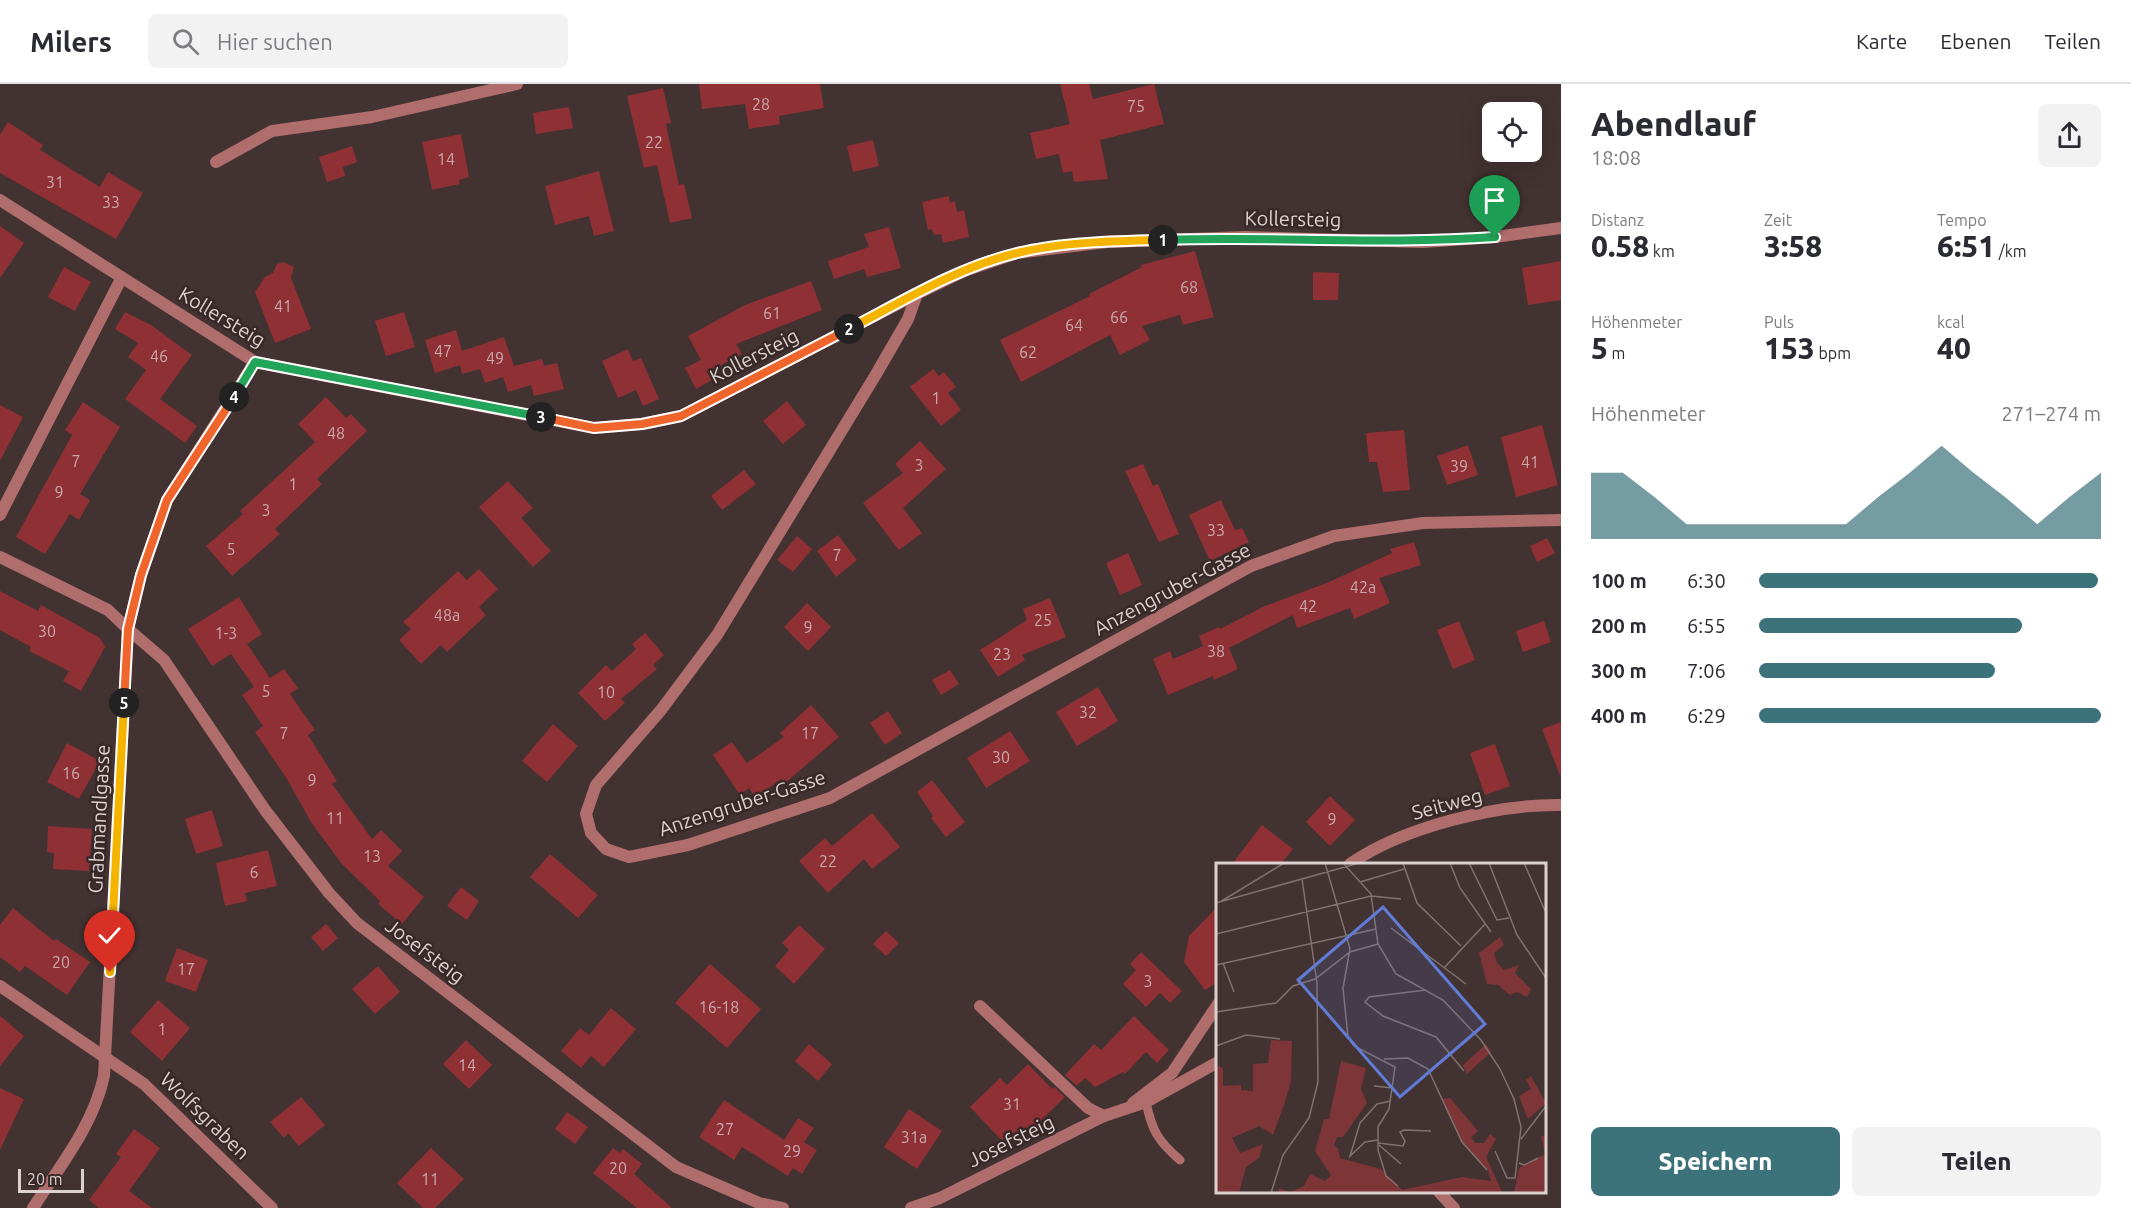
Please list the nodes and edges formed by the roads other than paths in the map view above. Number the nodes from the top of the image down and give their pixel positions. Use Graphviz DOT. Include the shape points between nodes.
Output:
graph roads {
  1 [pos="517,84"];
  2 [pos="216,162"];
  3 [pos="0,200"];
  4 [pos="1561,228"];
  5 [pos="121,279"];
  6 [pos="917,294"];
  7 [pos="255,362"];
  8 [pos="0,514"];
  9 [pos="1561,520"];
  10 [pos="0,557"];
  11 [pos="128,629"];
  12 [pos="1561,805"];
  13 [pos="1352,863"];
  14 [pos="0,986"];
  15 [pos="980,1006"];
  16 [pos="1216,1007"];
  17 [pos="105,1058"];
  18 [pos="1216,1063"];
  19 [pos="1146,1102"];
  20 [pos="1127,1107"];
  21 [pos="1104,1116"];
  22 [pos="1180,1160"];
  23 [pos="33,1208"];
  24 [pos="272,1208"];
  25 [pos="783,1208"];
  26 [pos="911,1208"];
  1 -- 2 [label="street" via="372,117 272,131"];
  3 -- 5 [label="street, Kollersteig"];
  4 -- 6 [label="street, Kollersteig" via="1423,242 1245,237 1107,242 1017,253 964,271"];
  5 -- 7 [label="street, Kollersteig"];
  5 -- 8 [label="street"];
  6 -- 7 [label="street, Kollersteig" via="681,416 642,424 594,428"];
  6 -- 9 [label="street, Anzengruber-Gasse" via="908,319 875,376 717,635 661,710 596,785 586,814 591,833 606,849 629,857 688,845 830,798 1251,566 1334,536 1423,523"];
  7 -- 11 [label="street, Grabmandlgasse" via="167,500 141,575"];
  10 -- 11 [label="street, Josefsteig" via="108,610"];
  11 -- 17 [label="street, Grabmandlgasse"];
  11 -- 25 [label="street, Josefsteig" via="164,660 265,810 357,923 676,1167 759,1203"];
  12 -- 13 [label="street, Seitweg" via="1529,805 1436,825 1396,839"];
  14 -- 17 [label="street, Wolfsgraben"];
  15 -- 21 [label="street" via="1088,1108"];
  16 -- 20 [label="street" via="1172,1072"];
  17 -- 23 [label="street, Grabmandlgasse" via="99,1096 91,1115"];
  17 -- 24 [label="street, Wolfsgraben" via="144,1084"];
  18 -- 19 [label="street"];
  19 -- 20 [label="street"];
  19 -- 22 [label="lane" via="1160,1143"];
  20 -- 21 [label="street, Josefsteig"];
  21 -- 26 [label="street, Josefsteig" via="940,1198"];
}
